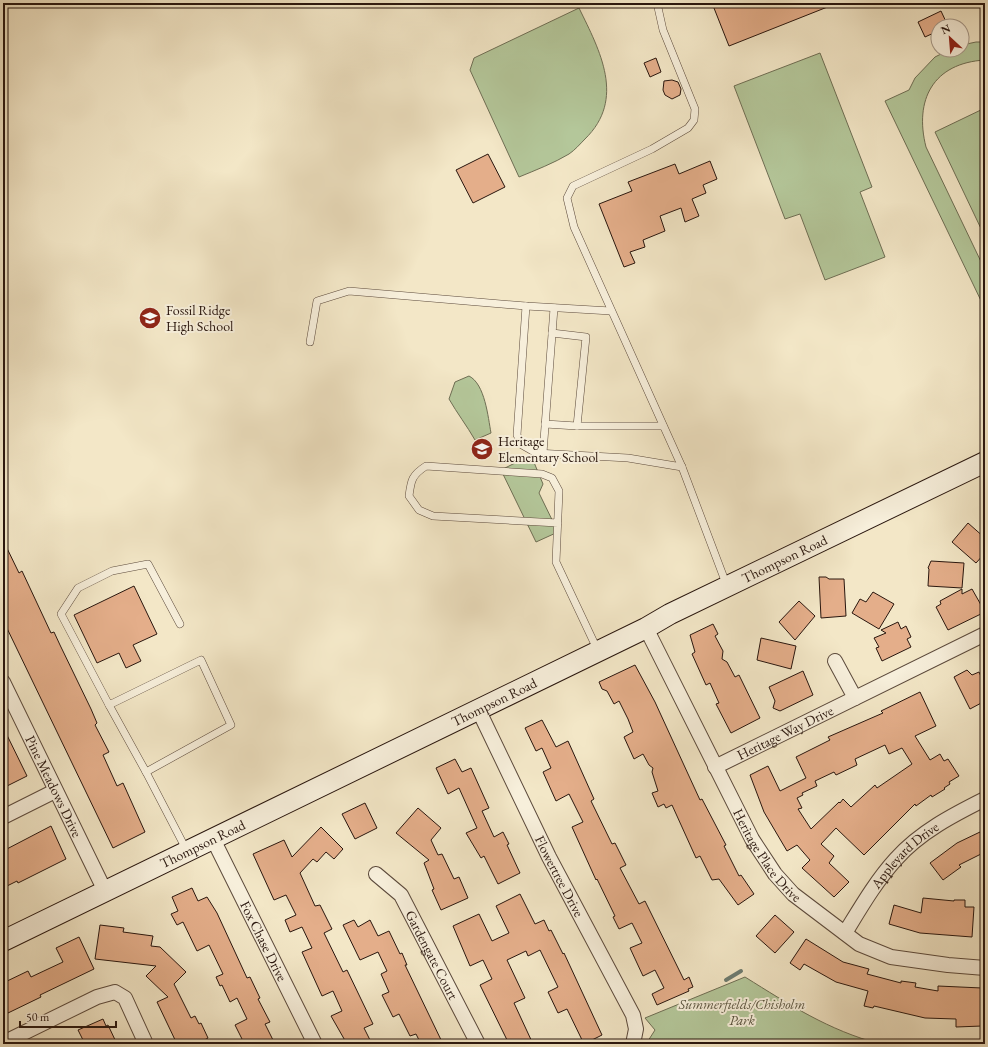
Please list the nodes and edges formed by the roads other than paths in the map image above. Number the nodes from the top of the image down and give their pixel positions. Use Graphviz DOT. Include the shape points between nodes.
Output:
graph roads {
  1 [pos="657,3"];
  2 [pos="526,306"];
  3 [pos="554,308"];
  4 [pos="611,311"];
  5 [pos="552,333"];
  6 [pos="310,342"];
  7 [pos="545,424"];
  8 [pos="576,426"];
  9 [pos="663,426"];
  10 [pos="543,453"];
  11 [pos="985,462"];
  12 [pos="682,467"];
  13 [pos="558,523"];
  14 [pos="727,586"];
  15 [pos="180,624"];
  16 [pos="646,628"];
  17 [pos="985,634"];
  18 [pos="598,651"];
  19 [pos="835,661"];
  20 [pos="3,682"];
  21 [pos="855,698"];
  22 [pos="109,705"];
  23 [pos="478,709"];
  24 [pos="715,767"];
  25 [pos="146,772"];
  26 [pos="56,791"];
  27 [pos="985,799"];
  28 [pos="3,817"];
  29 [pos="213,839"];
  30 [pos="187,851"];
  31 [pos="376,874"];
  32 [pos="105,891"];
  33 [pos="845,932"];
  34 [pos="3,941"];
  35 [pos="985,968"];
  36 [pos="3,1042"];
  37 [pos="146,1044"];
  38 [pos="315,1044"];
  39 [pos="478,1044"];
  40 [pos="633,1044"];
  1 -- 4 [label="lane" via="663,30 694,109 694,120 688,128 652,149 573,186 568,198 574,227"];
  2 -- 3 [label="lane"];
  2 -- 6 [label="lane" via="349,291 318,301"];
  2 -- 10 [label="lane" via="517,435 522,445 536,453"];
  3 -- 4 [label="lane"];
  3 -- 5 [label="lane"];
  4 -- 9 [label="lane"];
  5 -- 7 [label="lane"];
  5 -- 8 [label="lane" via="586,337"];
  7 -- 8 [label="lane"];
  7 -- 10 [label="lane"];
  8 -- 9 [label="lane"];
  9 -- 12 [label="lane"];
  10 -- 12 [label="lane" via="628,458"];
  11 -- 14 [label="street, Thompson Road"];
  12 -- 14 [label="lane"];
  13 -- 13 [label="lane" via="559,491 552,478 542,474 426,466 411,480 409,496 419,510 433,516"];
  13 -- 18 [label="lane" via="556,562"];
  14 -- 16 [label="street, Thompson Road"];
  15 -- 22 [label="lane" via="148,564 112,570 78,588 61,614"];
  16 -- 18 [label="street, Thompson Road"];
  16 -- 24 [label="street, Heritage Place Drive"];
  17 -- 21 [label="street, Heritage Way Drive"];
  18 -- 23 [label="street, Thompson Road"];
  19 -- 21 [label="street"];
  20 -- 26 [label="street, Pine Meadows Drive"];
  21 -- 24 [label="street, Heritage Way Drive"];
  22 -- 25 [label="lane"];
  22 -- 25 [label="lane" via="201,660 231,726"];
  23 -- 29 [label="street, Thompson Road"];
  23 -- 40 [label="street, Flowertree Drive" via="549,857 633,1015 636,1029"];
  24 -- 33 [label="street, Heritage Place Drive" via="752,839 775,874 810,909"];
  25 -- 30 [label="lane"];
  26 -- 28 [label="street"];
  26 -- 32 [label="street, Pine Meadows Drive"];
  27 -- 33 [label="street, Appleyard Drive" via="934,826 896,859"];
  29 -- 30 [label="street, Thompson Road"];
  29 -- 38 [label="street, Fox Chase Drive"];
  30 -- 32 [label="street, Thompson Road"];
  31 -- 39 [label="street, Gardengate Court" via="401,895"];
  32 -- 34 [label="street, Thompson Road"];
  33 -- 35 [label="street, Heritage Place Drive" via="859,944 891,957"];
  36 -- 37 [label="street" via="97,997 115,992 125,998"];
}
